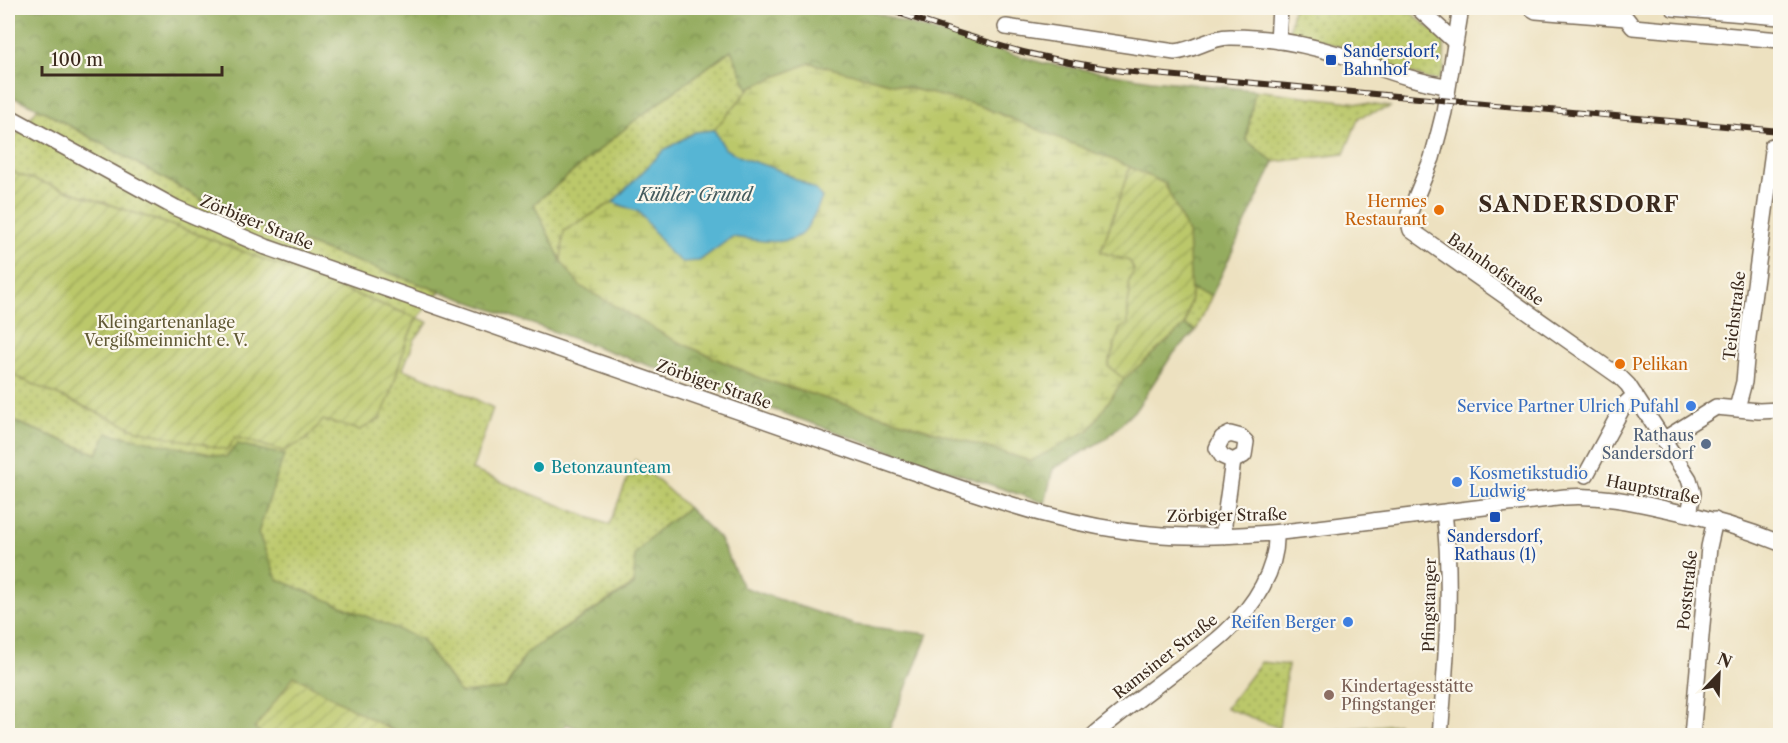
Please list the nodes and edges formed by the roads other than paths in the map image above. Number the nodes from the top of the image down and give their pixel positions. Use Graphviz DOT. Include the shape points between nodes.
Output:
graph roads {
  1 [pos="1280,8"];
  2 [pos="1418,8"];
  3 [pos="1461,8"];
  4 [pos="1531,8"];
  5 [pos="1673,8"];
  6 [pos="1722,12"];
  7 [pos="1628,13"];
  8 [pos="1780,17"];
  9 [pos="1006,27"];
  10 [pos="1720,34"];
  11 [pos="1780,40"];
  12 [pos="1278,42"];
  13 [pos="1455,42"];
  14 [pos="1446,93"];
  15 [pos="8,116"];
  16 [pos="1772,146"];
  17 [pos="1635,395"];
  18 [pos="1737,408"];
  19 [pos="1780,410"];
  20 [pos="1663,440"];
  21 [pos="1233,461"];
  22 [pos="1586,475"];
  23 [pos="1444,512"];
  24 [pos="1689,514"];
  25 [pos="1715,520"];
  26 [pos="1276,533"];
  27 [pos="1225,536"];
  28 [pos="1780,543"];
  29 [pos="1093,735"];
  30 [pos="1440,735"];
  31 [pos="1692,735"];
  1 -- 12 [label="street"];
  2 -- 13 [label="street"];
  3 -- 13 [label="street, Bahnhofstraße"];
  4 -- 7 [label="street"];
  5 -- 6 [label="street"];
  6 -- 8 [label="street"];
  6 -- 10 [label="street"];
  7 -- 10 [label="street" via="1633,27"];
  9 -- 12 [label="street" via="1175,52 1221,38"];
  10 -- 11 [label="street"];
  12 -- 14 [label="street" via="1319,49"];
  13 -- 14 [label="street, Bahnhofstraße"];
  14 -- 17 [label="street, Bahnhofstraße" via="1432,158 1409,214 1411,230 1620,377"];
  15 -- 27 [label="street, Zörbiger Straße" via="176,208 266,247 939,481 1077,523 1149,534"];
  16 -- 18 [label="street, Teichstraße" via="1744,382"];
  17 -- 20 [label="street, Bahnhofstraße"];
  17 -- 22 [label="street" via="1624,405"];
  18 -- 19 [label="street"];
  18 -- 20 [label="street" via="1716,407"];
  20 -- 24 [label="street, Bahnhofstraße" via="1689,479 1693,493"];
  21 -- 27 [label="street"];
  23 -- 24 [label="street, Hauptstraße" via="1582,496 1626,500"];
  23 -- 26 [label="street, Zörbiger Straße"];
  23 -- 30 [label="street, Pfingstanger" via="1449,594"];
  24 -- 25 [label="street, Hauptstraße"];
  25 -- 28 [label="street, Hauptstraße"];
  25 -- 31 [label="street, Poststraße" via="1709,546"];
  26 -- 27 [label="street, Zörbiger Straße"];
  26 -- 29 [label="street, Ramsiner Straße" via="1275,555 1269,570 1255,598 1237,621"];
}
